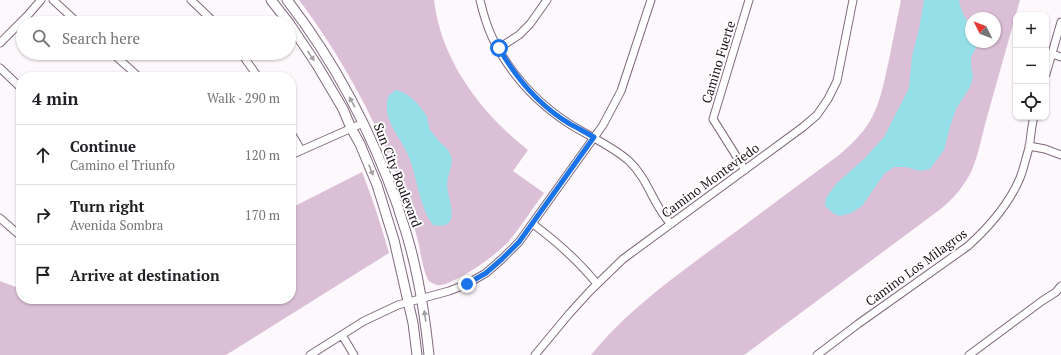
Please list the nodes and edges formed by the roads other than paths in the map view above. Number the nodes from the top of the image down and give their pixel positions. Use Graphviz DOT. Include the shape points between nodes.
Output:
graph roads {
  1 [pos="41,0"];
  2 [pos="53,0"];
  3 [pos="271,0"];
  4 [pos="287,0"];
  5 [pos="480,0"];
  6 [pos="547,0"];
  7 [pos="651,0"];
  8 [pos="749,0"];
  9 [pos="853,0"];
  10 [pos="195,1"];
  11 [pos="27,16"];
  12 [pos="70,16"];
  13 [pos="209,16"];
  14 [pos="284,16"];
  15 [pos="1061,22"];
  16 [pos="16,27"];
  17 [pos="296,34"];
  18 [pos="0,44"];
  19 [pos="499,48"];
  20 [pos="1052,54"];
  21 [pos="1061,57"];
  22 [pos="120,60"];
  23 [pos="246,60"];
  24 [pos="1049,64"];
  25 [pos="0,68"];
  26 [pos="133,72"];
  27 [pos="254,72"];
  28 [pos="16,83"];
  29 [pos="1033,120"];
  30 [pos="363,123"];
  31 [pos="351,128"];
  32 [pos="594,137"];
  33 [pos="296,142"];
  34 [pos="1029,146"];
  35 [pos="301,150"];
  36 [pos="296,152"];
  37 [pos="1061,155"];
  38 [pos="745,170"];
  39 [pos="0,218"];
  40 [pos="533,224"];
  41 [pos="671,224"];
  42 [pos="16,232"];
  43 [pos="597,284"];
  44 [pos="1061,286"];
  45 [pos="422,298"];
  46 [pos="408,302"];
  47 [pos="342,335"];
  48 [pos="310,355"];
  49 [pos="354,355"];
  50 [pos="417,355"];
  51 [pos="429,355"];
  52 [pos="535,355"];
  53 [pos="816,355"];
  54 [pos="969,355"];
  1 -- 11 [label="street"];
  2 -- 12 [label="street"];
  3 -- 14 [label="street, Sun City Boulevard"];
  30 -- 4 [label="street, Sun City Boulevard, one-way" via="336,73"];
  5 -- 19 [label="street" via="492,37"];
  6 -- 19 [label="street" via="519,35"];
  7 -- 32 [label="street" via="621,91"];
  8 -- 38 [label="street, Camino Fuerte" via="713,119"];
  9 -- 38 [label="street, Camino Monteviedo" via="837,81 828,99 817,115 804,127"];
  10 -- 13 [label="street"];
  15 -- 20 [label="street"];
  16 -- 18 [label="street"];
  17 -- 31 [label="street, Sun City Boulevard, one-way" via="343,109"];
  19 -- 32 [label="street" via="506,62 539,100 569,123"];
  20 -- 21 [label="street"];
  20 -- 24 [label="street"];
  22 -- 26 [label="street"];
  23 -- 27 [label="street"];
  25 -- 28 [label="street"];
  29 -- 34 [label="street, Camino Los Milagros"];
  30 -- 31 [label="street"];
  30 -- 45 [label="street, Sun City Boulevard" via="388,179 406,231"];
  31 -- 35 [label="street"];
  31 -- 46 [label="street, Sun City Boulevard, one-way" via="376,185 394,240"];
  32 -- 40 [label="street"];
  32 -- 41 [label="street" via="637,168 664,217"];
  33 -- 35 [label="street"];
  34 -- 37 [label="street"];
  34 -- 53 [label="street, Camino Los Milagros" via="1021,177 1014,192 982,234"];
  35 -- 36 [label="street"];
  38 -- 41 [label="street, Camino Monteviedo"];
  39 -- 42 [label="street"];
  40 -- 43 [label="street" via="561,246"];
  40 -- 45 [label="street" via="519,242 486,273 467,284"];
  41 -- 43 [label="street, Camino Monteviedo" via="623,259"];
  43 -- 52 [label="street, Camino Monteviedo"];
  44 -- 54 [label="street"];
  45 -- 46 [label="street"];
  51 -- 45 [label="street, Sun City Boulevard, one-way"];
  46 -- 47 [label="street" via="369,318"];
  46 -- 50 [label="street, Sun City Boulevard"];
  47 -- 48 [label="street"];
  47 -- 49 [label="street"];
}
